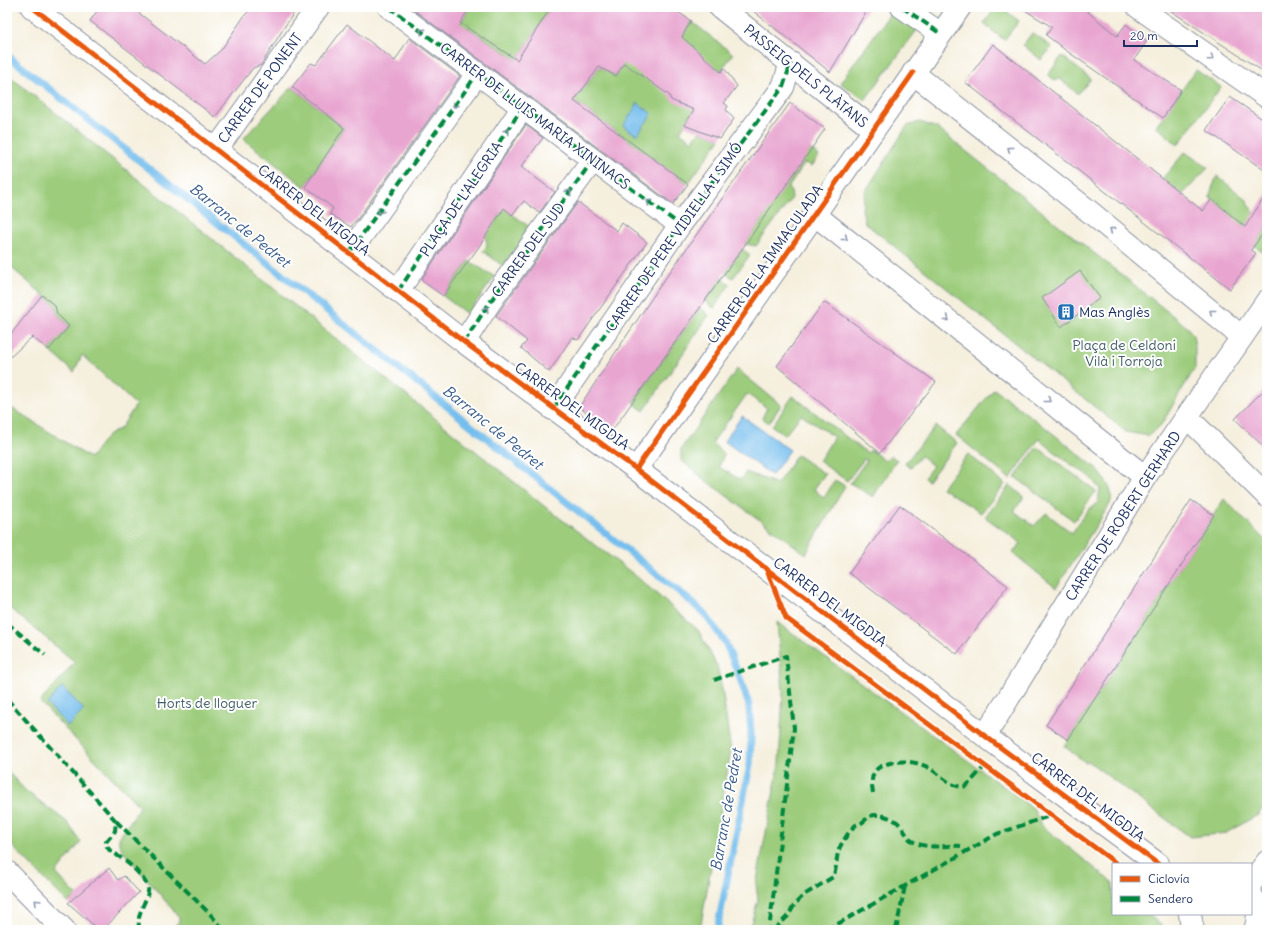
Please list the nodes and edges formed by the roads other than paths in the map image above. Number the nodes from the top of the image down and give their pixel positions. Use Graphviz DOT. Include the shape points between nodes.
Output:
graph roads {
  1 [pos="32,7"];
  2 [pos="318,7"];
  3 [pos="389,7"];
  4 [pos="720,7"];
  5 [pos="902,7"];
  6 [pos="960,7"];
  7 [pos="1138,7"];
  8 [pos="1161,13"];
  9 [pos="941,34"];
  10 [pos="791,63"];
  11 [pos="477,73"];
  12 [pos="913,74"];
  13 [pos="1267,97"];
  14 [pos="523,108"];
  15 [pos="874,130"];
  16 [pos="216,150"];
  17 [pos="593,160"];
  18 [pos="814,214"];
  19 [pos="680,226"];
  20 [pos="349,253"];
  21 [pos="398,291"];
  22 [pos="1267,301"];
  23 [pos="1242,337"];
  24 [pos="464,342"];
  25 [pos="554,409"];
  26 [pos="1187,417"];
  27 [pos="636,469"];
  28 [pos="1145,477"];
  29 [pos="1267,496"];
  30 [pos="985,736"];
  31 [pos="1267,862"];
  32 [pos="1157,863"];
  33 [pos="7,872"];
  34 [pos="1252,882"];
  35 [pos="1252,897"];
  36 [pos="1190,915"];
  37 [pos="64,930"];
  38 [pos="1194,930"];
  39 [pos="1255,930"];
  1 -- 16 [label="street, CARRER DEL MIGDIA"];
  2 -- 16 [label="street, CARRER DE PONENT"];
  11 -- 3 [label="street, CARRER DE LLUIS MARIA XININACS, one-way"];
  4 -- 10 [label="street, PASSEIG DELS PLÀTANS"];
  5 -- 9 [label="street"];
  6 -- 9 [label="street, CARRER DE LA IMMACULADA"];
  7 -- 8 [label="street"];
  8 -- 13 [label="street, one-way"];
  9 -- 12 [label="street, CARRER DE LA IMMACULADA"];
  10 -- 15 [label="street, PASSEIG DELS PLÀTANS"];
  10 -- 19 [label="street, CARRER DE PERE VIDIELLA I SIMÓ" via="783,87"];
  11 -- 14 [label="street, CARRER DE LLUIS MARIA XININACS"];
  11 -- 20 [label="street, one-way"];
  12 -- 15 [label="street, CARRER DE LA IMMACULADA"];
  23 -- 12 [label="street, one-way" via="1090,212"];
  14 -- 17 [label="street, CARRER DE LLUIS MARIA XININACS"];
  21 -- 14 [label="street, PLAÇA DE L'ALEGRIA, one-way"];
  15 -- 18 [label="street, CARRER DE LA IMMACULADA"];
  16 -- 20 [label="street, CARRER DEL MIGDIA"];
  19 -- 17 [label="street, CARRER DE LLUIS MARIA XININACS, one-way"];
  24 -- 17 [label="street, CARRER DEL SUD, one-way"];
  18 -- 27 [label="street, CARRER DE LA IMMACULADA"];
  18 -- 28 [label="street, one-way"];
  19 -- 25 [label="street, CARRER DE PERE VIDIELLA I SIMÓ"];
  20 -- 21 [label="street, CARRER DEL MIGDIA"];
  21 -- 24 [label="street, CARRER DEL MIGDIA"];
  22 -- 23 [label="street, CARRER DE ROBERT GERHARD"];
  23 -- 26 [label="street, CARRER DE ROBERT GERHARD"];
  24 -- 25 [label="street, CARRER DEL MIGDIA"];
  25 -- 27 [label="street, CARRER DEL MIGDIA"];
  26 -- 28 [label="street, CARRER DE ROBERT GERHARD"];
  26 -- 29 [label="street"];
  27 -- 30 [label="street, CARRER DEL MIGDIA"];
  28 -- 30 [label="street, CARRER DE ROBERT GERHARD"];
  30 -- 32 [label="street, CARRER DEL MIGDIA"];
  31 -- 34 [label="street"];
  37 -- 33 [label="street, one-way"];
  35 -- 39 [label="street" via="1257,907 1258,918"];
  36 -- 38 [label="street"];
}
